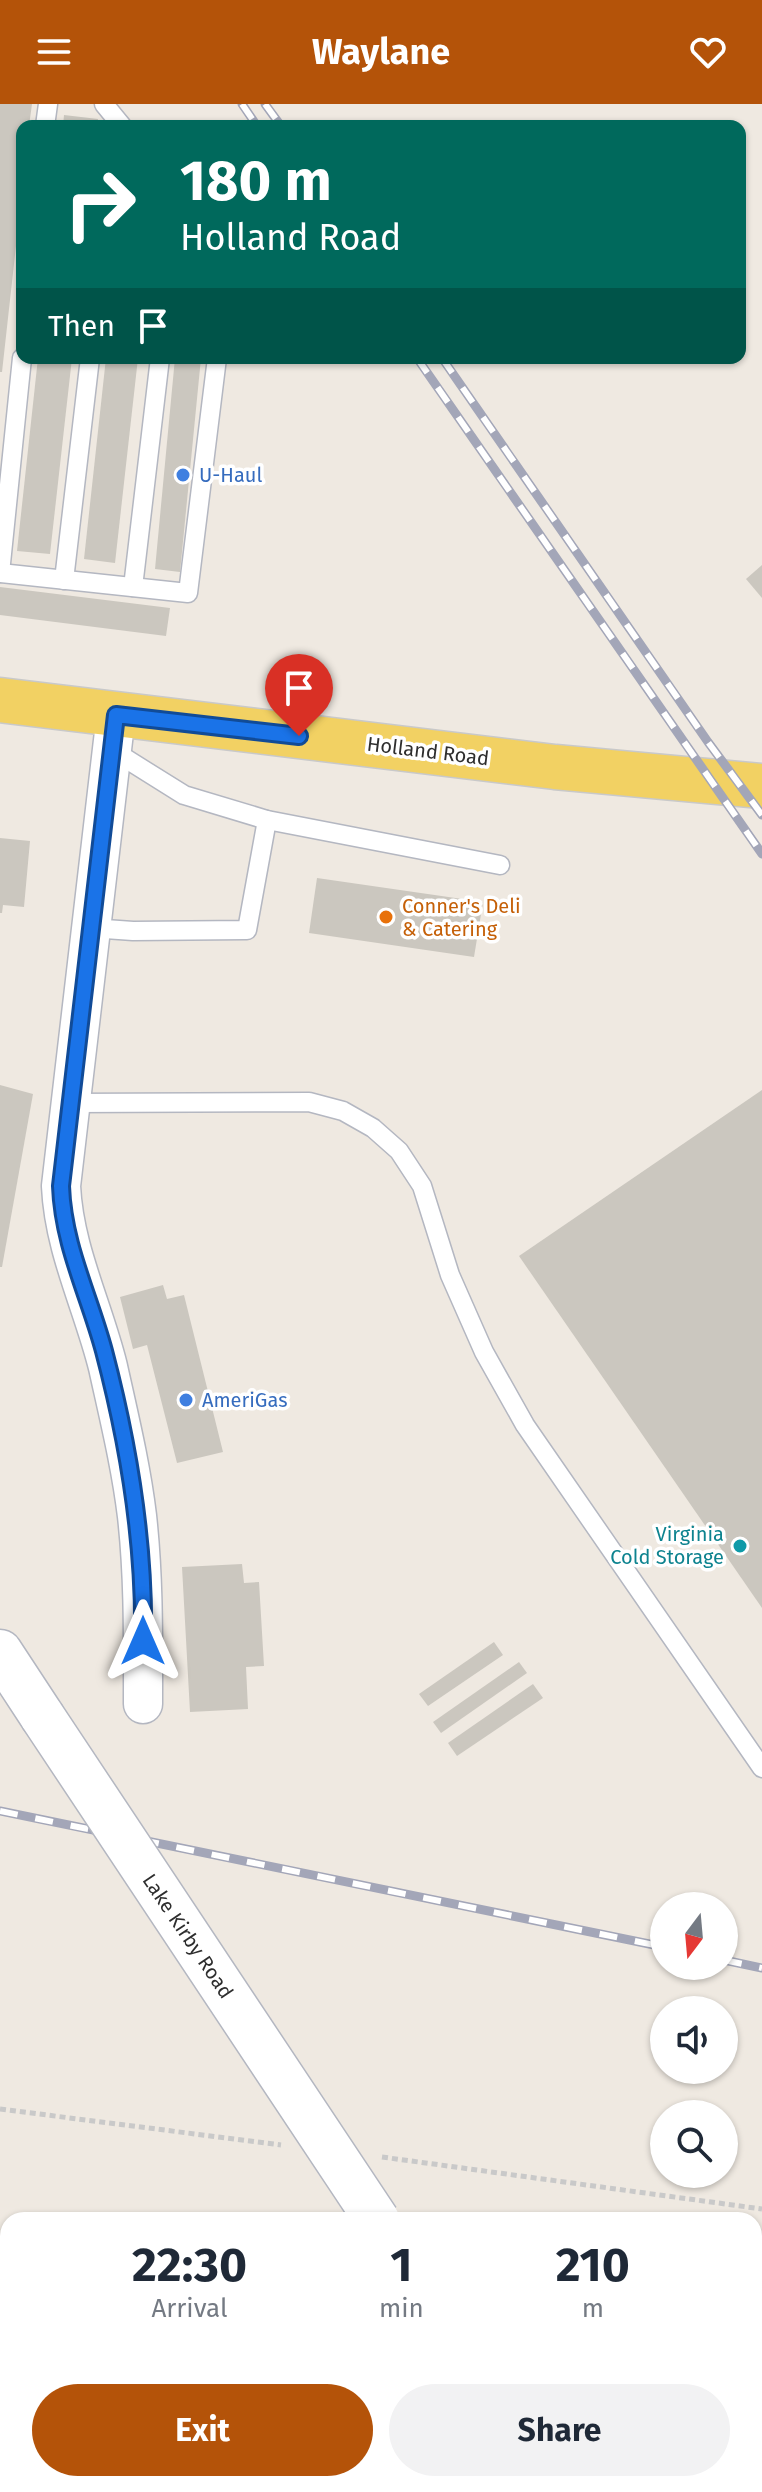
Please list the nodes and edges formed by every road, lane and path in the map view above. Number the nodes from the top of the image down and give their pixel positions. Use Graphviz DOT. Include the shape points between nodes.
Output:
graph roads {
  1 [pos="21,364"];
  2 [pos="89,364"];
  3 [pos="159,364"];
  4 [pos="216,364"];
  5 [pos="0,573"];
  6 [pos="64,580"];
  7 [pos="133,587"];
  8 [pos="0,700"];
  9 [pos="114,732"];
  10 [pos="762,786"];
  11 [pos="267,820"];
  12 [pos="500,865"];
  13 [pos="91,928"];
  14 [pos="71,1103"];
  15 [pos="0,1652"];
  16 [pos="143,1704"];
  17 [pos="762,1768"];
  18 [pos="372,2212"];
  1 -- 5 [label="lane"];
  2 -- 6 [label="lane"];
  3 -- 7 [label="lane"];
  4 -- 7 [label="lane" via="188,593"];
  5 -- 6 [label="lane"];
  6 -- 7 [label="lane"];
  8 -- 9 [label="main road, Holland Road"];
  9 -- 10 [label="main road, Holland Road"];
  9 -- 11 [label="lane" via="184,795"];
  9 -- 13 [label="street"];
  11 -- 12 [label="lane"];
  11 -- 13 [label="lane" via="247,930"];
  13 -- 14 [label="street"];
  14 -- 16 [label="street" via="62,1219 103,1348 125,1440 144,1610"];
  14 -- 17 [label="lane" via="309,1102 343,1111 399,1151 422,1186 450,1275 484,1352 525,1425"];
  15 -- 18 [label="street, Lake Kirby Road, bridge"];
}
